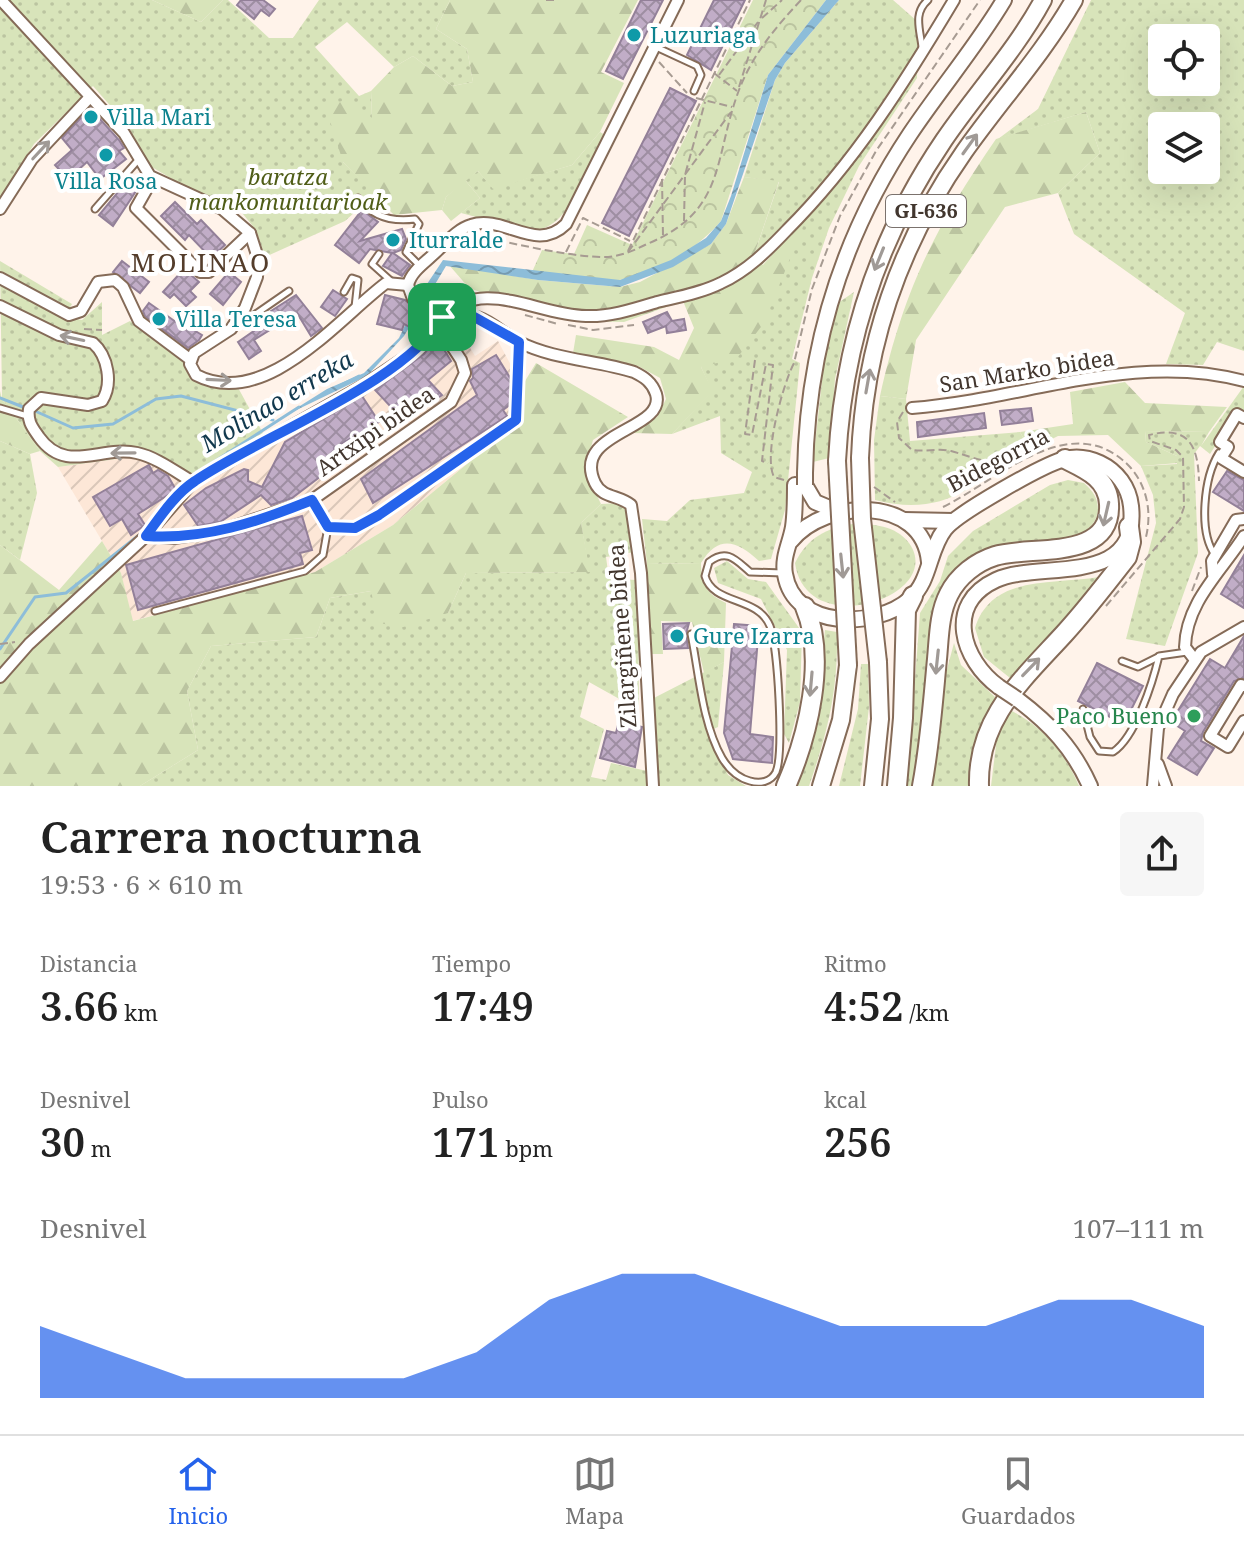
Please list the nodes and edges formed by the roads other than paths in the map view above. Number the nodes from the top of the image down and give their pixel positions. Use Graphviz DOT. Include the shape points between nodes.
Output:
graph roads {
  1 [pos="1,0"];
  2 [pos="678,0"];
  3 [pos="928,0"];
  4 [pos="954,0"];
  5 [pos="995,0"];
  6 [pos="1004,0"];
  7 [pos="1043,0"];
  8 [pos="1074,0"];
  9 [pos="655,47"];
  10 [pos="923,52"];
  11 [pos="694,91"];
  12 [pos="90,97"];
  13 [pos="139,159"];
  14 [pos="153,178"];
  15 [pos="358,198"];
  16 [pos="0,209"];
  17 [pos="95,209"];
  18 [pos="250,233"];
  19 [pos="379,254"];
  20 [pos="420,266"];
  21 [pos="0,278"];
  22 [pos="391,282"];
  23 [pos="408,285"];
  24 [pos="289,291"];
  25 [pos="344,292"];
  26 [pos="0,306"];
  27 [pos="355,308"];
  28 [pos="239,317"];
  29 [pos="440,321"];
  30 [pos="519,342"];
  31 [pos="191,360"];
  32 [pos="1244,381"];
  33 [pos="0,408"];
  34 [pos="912,408"];
  35 [pos="28,416"];
  36 [pos="1244,418"];
  37 [pos="1219,453"];
  38 [pos="1065,459"];
  39 [pos="1244,472"];
  40 [pos="800,479"];
  41 [pos="193,482"];
  42 [pos="312,500"];
  43 [pos="839,512"];
  44 [pos="1244,519"];
  45 [pos="903,520"];
  46 [pos="953,521"];
  47 [pos="328,527"];
  48 [pos="1129,527"];
  49 [pos="146,536"];
  50 [pos="1244,536"];
  51 [pos="785,552"];
  52 [pos="1215,555"];
  53 [pos="929,563"];
  54 [pos="784,573"];
  55 [pos="1213,574"];
  56 [pos="913,596"];
  57 [pos="805,607"];
  58 [pos="155,611"];
  59 [pos="1244,627"];
  60 [pos="691,634"];
  61 [pos="1244,634"];
  62 [pos="1226,636"];
  63 [pos="1159,656"];
  64 [pos="1191,656"];
  65 [pos="1122,661"];
  66 [pos="0,677"];
  67 [pos="1244,686"];
  68 [pos="1083,709"];
  69 [pos="1244,721"];
  70 [pos="1156,758"];
  71 [pos="653,786"];
  72 [pos="786,786"];
  73 [pos="821,786"];
  74 [pos="873,786"];
  75 [pos="897,786"];
  76 [pos="922,786"];
  77 [pos="979,786"];
  78 [pos="1090,786"];
  79 [pos="1153,786"];
  80 [pos="1166,786"];
  1 -- 12 [label="street"];
  2 -- 9 [label="street"];
  3 -- 10 [label="lane" via="918,19"];
  4 -- 10 [label="street"];
  5 -- 40 [label="street" via="889,150 847,230 810,344"];
  6 -- 40 [label="street" via="896,155 855,233 827,310"];
  7 -- 73 [label="main road, GI-636, one-way, bridge" via="928,163 886,241 849,355 837,461 848,665 841,720"];
  74 -- 8 [label="main road, GI-636, one-way, bridge" via="880,719 878,662 860,458 872,357 907,251 947,177"];
  9 -- 11 [label="lane" via="697,66 701,75"];
  9 -- 20 [label="street" via="561,229 534,236 478,223 457,233"];
  10 -- 29 [label="street" via="838,176 762,256 720,284 604,315 554,313 491,297 466,300"];
  12 -- 13 [label="street" via="124,133"];
  16 -- 12 [label="street, one-way" via="32,159"];
  13 -- 14 [label="street"];
  13 -- 17 [label="lane"];
  14 -- 18 [label="street" via="222,209"];
  14 -- 18 [label="street" via="136,208 200,272 209,272"];
  15 -- 20 [label="lane" via="383,218 415,219 419,224 406,252"];
  18 -- 28 [label="street" via="257,277"];
  19 -- 22 [label="lane" via="372,264"];
  20 -- 23 [label="street"];
  21 -- 31 [label="street" via="69,315 81,311 98,282 115,280 139,321"];
  22 -- 23 [label="street"];
  22 -- 27 [label="street"];
  23 -- 29 [label="street, Artxipi bidea"];
  24 -- 28 [label="lane" via="247,320"];
  25 -- 27 [label="lane" via="352,278 358,280"];
  35 -- 26 [label="street, one-way" via="41,398 88,405 102,401 108,385 105,360 93,343 59,335"];
  31 -- 27 [label="street, one-way" via="193,372 208,380 256,376 299,358"];
  28 -- 31 [label="street"];
  29 -- 30 [label="street, Zilargiñene bidea" via="478,316"];
  29 -- 41 [label="street, Artxipi bidea" via="419,348 364,385"];
  29 -- 42 [label="street, Artxipi bidea" via="465,373 459,392"];
  30 -- 47 [label="lane" via="516,420 379,515 355,528"];
  30 -- 71 [label="street, Zilargiñene bidea" via="634,372 654,388 653,411 600,445 591,471 604,495 631,505 641,573"];
  32 -- 34 [label="street, San Marko bidea" via="1213,374 1097,376 1009,397"];
  33 -- 35 [label="lane"];
  41 -- 35 [label="street, one-way" via="142,453 59,456 47,448"];
  36 -- 39 [label="street" via="1237,414 1220,442 1228,447 1221,458"];
  37 -- 52 [label="lane" via="1207,489 1208,537"];
  38 -- 46 [label="street"];
  38 -- 48 [label="street" via="1092,460 1116,474 1130,499"];
  38 -- 76 [label="highway, one-way" via="1101,481 1109,500 1106,521 1082,544 995,556 955,584 942,614"];
  40 -- 43 [label="street" via="815,502"];
  40 -- 51 [label="street"];
  41 -- 49 [label="street, Artxipi bidea"];
  42 -- 47 [label="lane"];
  42 -- 49 [label="street, Artxipi bidea" via="220,531"];
  43 -- 45 [label="street" via="875,511"];
  43 -- 51 [label="street" via="808,526"];
  44 -- 52 [label="street" via="1236,520"];
  45 -- 46 [label="street"];
  45 -- 53 [label="street" via="924,542"];
  46 -- 53 [label="street"];
  47 -- 58 [label="lane" via="323,555 305,571"];
  77 -- 48 [label="highway, one-way" via="981,755 999,708 1127,557"];
  48 -- 78 [label="street, bridge" via="1120,547 1102,562 1010,576 977,593 963,619 972,661 1062,737"];
  49 -- 66 [label="street, Artxipi bidea"];
  50 -- 55 [label="street" via="1224,568"];
  51 -- 54 [label="street"];
  52 -- 55 [label="street"];
  53 -- 56 [label="street"];
  54 -- 57 [label="street"];
  54 -- 60 [label="lane" via="750,572 725,555 709,562 705,576 714,590 760,610 770,626 780,723 776,771 770,780 742,778 721,757"];
  55 -- 64 [label="street" via="1185,637"];
  56 -- 57 [label="street" via="884,614 854,619"];
  56 -- 75 [label="highway" via="906,610"];
  57 -- 72 [label="highway, one-way" via="812,634 812,687"];
  59 -- 62 [label="street"];
  61 -- 62 [label="street"];
  62 -- 64 [label="street"];
  63 -- 64 [label="lane"];
  63 -- 65 [label="lane" via="1138,667"];
  63 -- 68 [label="lane" via="1152,684 1118,749 1104,752 1093,745"];
  64 -- 70 [label="street" via="1161,719"];
  67 -- 69 [label="street" via="1210,736 1228,747"];
  70 -- 79 [label="street"];
  70 -- 80 [label="street"];
}
